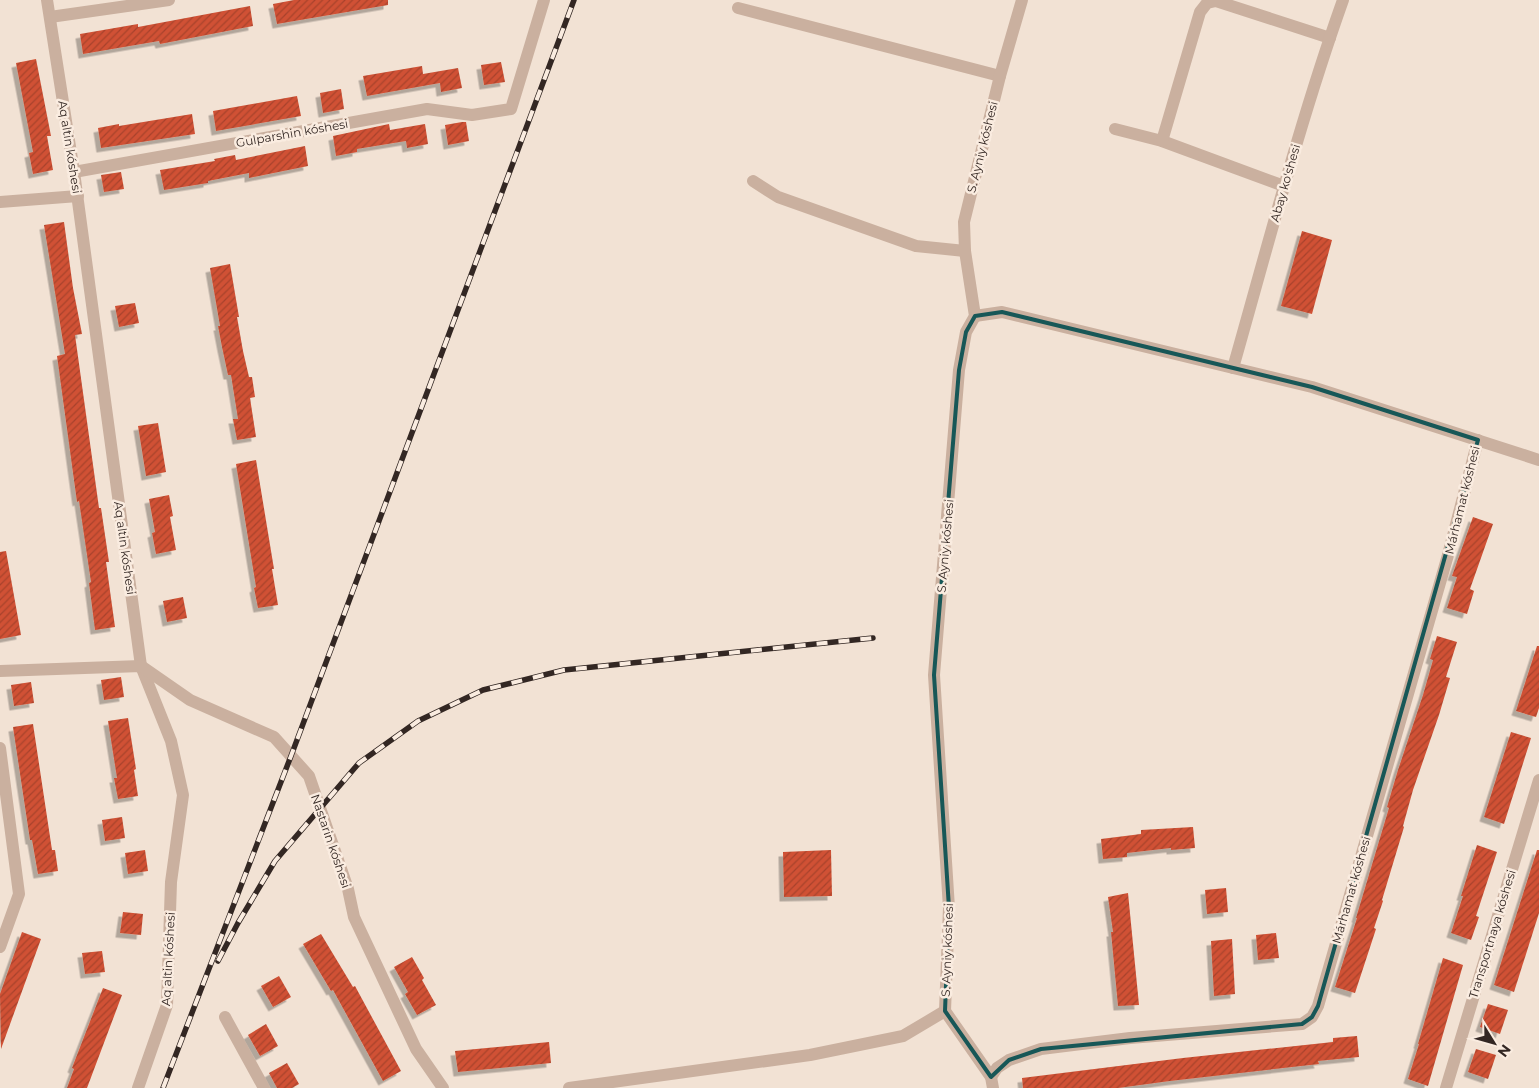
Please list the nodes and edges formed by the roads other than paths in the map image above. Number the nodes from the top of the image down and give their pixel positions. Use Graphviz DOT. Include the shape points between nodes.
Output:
graph roads {
  1 [pos="47,0"];
  2 [pos="169,0"];
  3 [pos="544,0"];
  4 [pos="1022,0"];
  5 [pos="1343,0"];
  6 [pos="738,8"];
  7 [pos="50,17"];
  8 [pos="1330,38"];
  9 [pos="1000,76"];
  10 [pos="1115,129"];
  11 [pos="1162,141"];
  12 [pos="74,172"];
  13 [pos="753,181"];
  14 [pos="1284,186"];
  15 [pos="78,196"];
  16 [pos="0,202"];
  17 [pos="965,251"];
  18 [pos="975,316"];
  19 [pos="1234,368"];
  20 [pos="1478,440"];
  21 [pos="1539,460"];
  22 [pos="141,666"];
  23 [pos="0,671"];
  24 [pos="0,748"];
  25 [pos="1539,780"];
  26 [pos="0,948"];
  27 [pos="945,1011"];
  28 [pos="225,1016"];
  29 [pos="992,1082"];
  30 [pos="138,1088"];
  31 [pos="264,1088"];
  32 [pos="443,1088"];
  33 [pos="569,1088"];
  34 [pos="1446,1088"];
  1 -- 7 [label="street, Aq altin kóshesi"];
  2 -- 7 [label="street"];
  3 -- 12 [label="street, Gulparshin kóshesi" via="511,109 472,115 427,108"];
  4 -- 9 [label="street, S. Ayniy kóshesi"];
  5 -- 8 [label="street, Abay ko'shesi"];
  6 -- 9 [label="street"];
  7 -- 12 [label="street, Aq altin kóshesi"];
  8 -- 11 [label="street" via="1216,1 1207,3 1200,12"];
  8 -- 14 [label="street, Abay ko'shesi"];
  9 -- 17 [label="street, S. Ayniy kóshesi" via="964,222"];
  10 -- 11 [label="street"];
  11 -- 14 [label="street"];
  12 -- 15 [label="street, Aq altin kóshesi"];
  13 -- 17 [label="street" via="778,196 916,246"];
  14 -- 19 [label="street, Abay ko'shesi"];
  15 -- 16 [label="street"];
  15 -- 22 [label="street, Aq altin kóshesi"];
  17 -- 18 [label="street, S. Ayniy kóshesi"];
  18 -- 19 [label="street" via="1002,312"];
  18 -- 27 [label="street, S. Ayniy kóshesi" via="966,332 959,370 934,676 949,908"];
  19 -- 20 [label="street" via="1312,387"];
  20 -- 21 [label="street"];
  20 -- 29 [label="street, Márhamat kóshesi" via="1448,555 1312,1017 1302,1024 1130,1038 1042,1049 1009,1060 997,1068"];
  22 -- 23 [label="street"];
  22 -- 30 [label="street, Aq altin kóshesi" via="171,741 183,795 171,882 167,1005"];
  22 -- 32 [label="street, Nastarin kóshesi" via="190,700 274,737 308,776 348,889 354,917 416,1049"];
  24 -- 26 [label="street" via="18,894"];
  25 -- 34 [label="street, Transportnaya kóshesi"];
  27 -- 29 [label="street, S. Ayniy kóshesi"];
  27 -- 33 [label="street" via="903,1036 810,1055"];
  28 -- 31 [label="street"];
}
